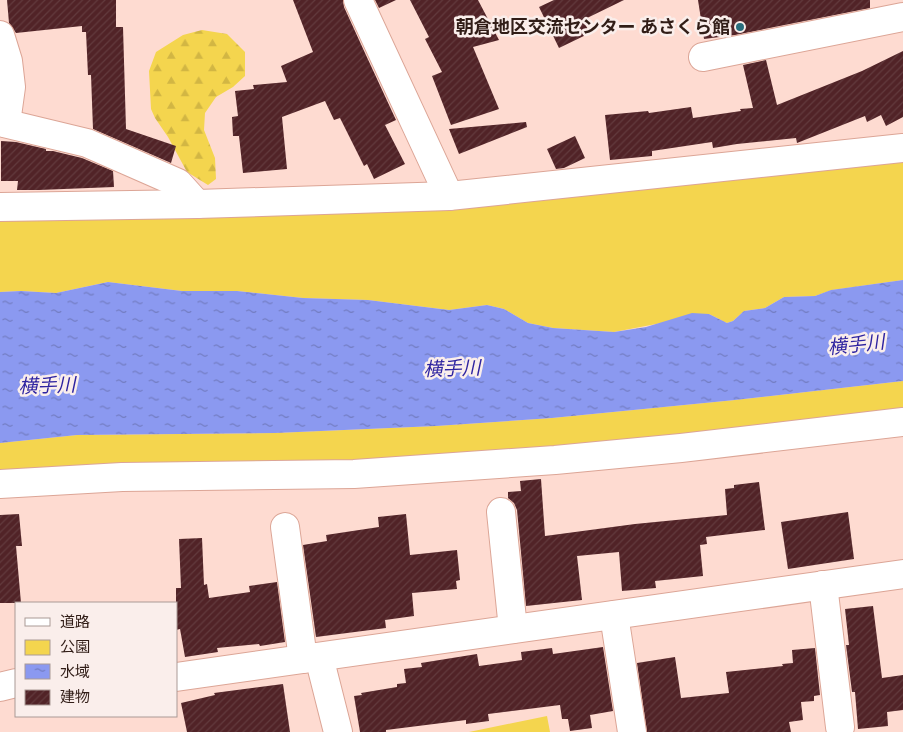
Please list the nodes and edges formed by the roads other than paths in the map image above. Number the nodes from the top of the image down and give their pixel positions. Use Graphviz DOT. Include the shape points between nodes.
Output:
graph roads {
  1 [pos="358,0"];
  2 [pos="888,13"];
  3 [pos="0,35"];
  4 [pos="703,57"];
  5 [pos="3,122"];
  6 [pos="903,148"];
  7 [pos="449,196"];
  8 [pos="197,204"];
  9 [pos="0,207"];
  10 [pos="903,422"];
  11 [pos="0,484"];
  12 [pos="501,512"];
  13 [pos="285,527"];
  14 [pos="903,574"];
  15 [pos="823,585"];
  16 [pos="614,615"];
  17 [pos="513,629"];
  18 [pos="311,658"];
  19 [pos="178,678"];
  20 [pos="15,683"];
  21 [pos="0,687"];
  22 [pos="840,726"];
  23 [pos="338,732"];
  24 [pos="632,732"];
  1 -- 7 [label="street"];
  2 -- 4 [label="street"];
  3 -- 5 [label="street" via="11,87"];
  5 -- 8 [label="street" via="88,143 178,183"];
  6 -- 7 [label="street"];
  7 -- 8 [label="street"];
  8 -- 9 [label="street"];
  10 -- 11 [label="street" via="681,448 363,474 122,477"];
  12 -- 17 [label="street"];
  13 -- 18 [label="street"];
  14 -- 15 [label="street"];
  15 -- 16 [label="street"];
  15 -- 22 [label="street"];
  16 -- 17 [label="street"];
  16 -- 24 [label="street"];
  17 -- 18 [label="street"];
  18 -- 19 [label="street"];
  18 -- 23 [label="street"];
  20 -- 21 [label="street"];
}
